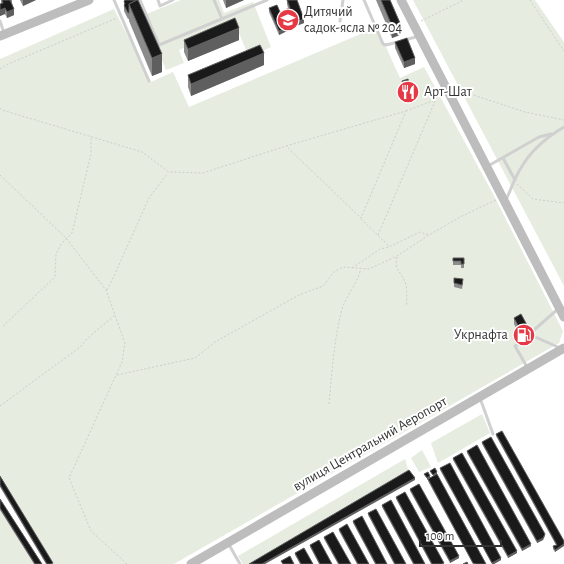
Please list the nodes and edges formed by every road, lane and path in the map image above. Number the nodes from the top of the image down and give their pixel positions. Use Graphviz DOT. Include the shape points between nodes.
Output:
graph roads {
  1 [pos="89,0"];
  2 [pos="114,0"];
  3 [pos="140,0"];
  4 [pos="158,0"];
  5 [pos="173,0"];
  6 [pos="214,0"];
  7 [pos="267,0"];
  8 [pos="343,0"];
  9 [pos="364,0"];
  10 [pos="401,0"];
  11 [pos="464,0"];
  12 [pos="530,0"];
  13 [pos="121,17"];
  14 [pos="222,19"];
  15 [pos="0,21"];
  16 [pos="340,21"];
  17 [pos="421,21"];
  18 [pos="2,35"];
  19 [pos="419,36"];
  20 [pos="564,51"];
  21 [pos="0,69"];
  22 [pos="149,81"];
  23 [pos="444,86"];
  24 [pos="455,90"];
  25 [pos="436,99"];
  26 [pos="0,108"];
  27 [pos="406,111"];
  28 [pos="564,120"];
  29 [pos="564,127"];
  30 [pos="552,134"];
  31 [pos="91,136"];
  32 [pos="286,146"];
  33 [pos="503,158"];
  34 [pos="486,167"];
  35 [pos="169,172"];
  36 [pos="0,175"];
  37 [pos="515,180"];
  38 [pos="503,200"];
  39 [pos="564,203"];
  40 [pos="361,218"];
  41 [pos="378,235"];
  42 [pos="429,235"];
  43 [pos="66,238"];
  44 [pos="389,247"];
  45 [pos="397,256"];
  46 [pos="352,268"];
  47 [pos="360,269"];
  48 [pos="106,290"];
  49 [pos="407,305"];
  50 [pos="559,308"];
  51 [pos="115,315"];
  52 [pos="564,317"];
  53 [pos="3,326"];
  54 [pos="523,341"];
  55 [pos="563,348"];
  56 [pos="528,369"];
  57 [pos="116,375"];
  58 [pos="479,397"];
  59 [pos="329,404"];
  60 [pos="0,406"];
  61 [pos="493,434"];
  62 [pos="228,543"];
  63 [pos="127,564"];
  64 [pos="191,564"];
  65 [pos="240,564"];
  1 -- 18 [label="street"];
  2 -- 13 [label="lane"];
  3 -- 14 [label="lane" via="159,45"];
  4 -- 5 [label="lane" via="160,6"];
  6 -- 14 [label="lane"];
  7 -- 14 [label="lane"];
  8 -- 16 [label="lane"];
  9 -- 19 [label="lane" via="386,46"];
  10 -- 19 [label="street"];
  11 -- 17 [label="path"];
  12 -- 20 [label="path"];
  13 -- 21 [label="path"];
  13 -- 22 [label="lane"];
  15 -- 18 [label="lane"];
  19 -- 23 [label="street"];
  23 -- 25 [label="path"];
  23 -- 34 [label="street"];
  24 -- 28 [label="path" via="524,112"];
  25 -- 27 [label="path"];
  25 -- 41 [label="path"];
  26 -- 31 [label="path"];
  27 -- 32 [label="path"];
  27 -- 40 [label="path"];
  29 -- 30 [label="lane"];
  30 -- 33 [label="lane" via="539,137"];
  30 -- 37 [label="lane" via="536,147"];
  31 -- 35 [label="path" via="142,152"];
  31 -- 43 [label="path" via="91,154 72,233"];
  32 -- 35 [label="path" via="203,173"];
  32 -- 40 [label="path"];
  33 -- 34 [label="lane"];
  33 -- 37 [label="lane"];
  34 -- 38 [label="street"];
  35 -- 48 [label="path" via="149,198"];
  36 -- 43 [label="path"];
  37 -- 38 [label="lane"];
  37 -- 39 [label="path" via="533,199"];
  38 -- 42 [label="path" via="462,216"];
  38 -- 50 [label="street"];
  40 -- 41 [label="path"];
  41 -- 44 [label="path"];
  42 -- 44 [label="path" via="420,232"];
  42 -- 45 [label="path"];
  43 -- 48 [label="path"];
  43 -- 53 [label="path" via="56,254 56,277"];
  44 -- 46 [label="path" via="380,249"];
  45 -- 47 [label="path" via="369,269"];
  45 -- 49 [label="path" via="395,264 405,280"];
  46 -- 47 [label="path"];
  46 -- 57 [label="path" via="343,267 334,272 323,286 299,295 215,342 196,358"];
  47 -- 59 [label="path" via="360,274 342,307"];
  48 -- 51 [label="path"];
  50 -- 52 [label="street"];
  50 -- 55 [label="lane" via="534,330 531,337"];
  51 -- 57 [label="path" via="126,343"];
  51 -- 60 [label="path" via="80,347"];
  54 -- 56 [label="lane" via="515,346"];
  55 -- 56 [label="street, вулиця Центральний Аеропорт"];
  56 -- 58 [label="street, вулиця Центральний Аеропорт"];
  57 -- 63 [label="path" via="69,478 91,531"];
  58 -- 61 [label="lane"];
  58 -- 62 [label="street, вулиця Центральний Аеропорт"];
  62 -- 64 [label="street, вулиця Центральний Аеропорт"];
  62 -- 65 [label="lane"];
}
